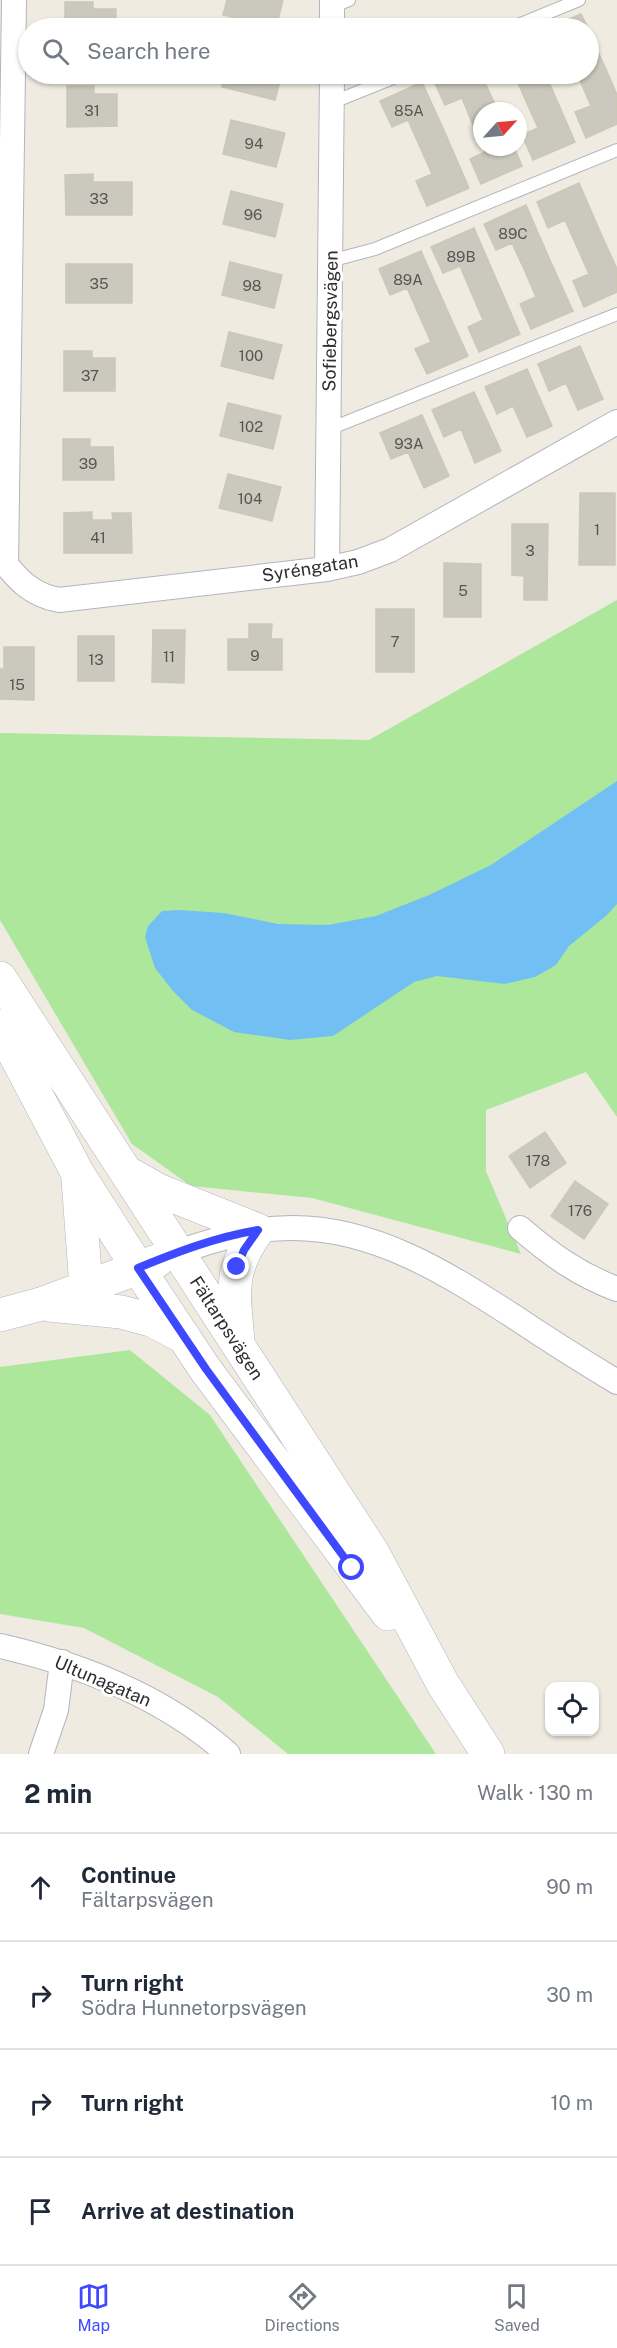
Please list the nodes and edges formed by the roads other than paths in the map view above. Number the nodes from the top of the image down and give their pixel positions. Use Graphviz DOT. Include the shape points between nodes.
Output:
graph roads {
  1 [pos="14,0"];
  2 [pos="579,0"];
  3 [pos="535,18"];
  4 [pos="332,84"];
  5 [pos="379,84"];
  6 [pos="332,103"];
  7 [pos="617,150"];
  8 [pos="330,261"];
  9 [pos="617,314"];
  10 [pos="617,422"];
  11 [pos="329,429"];
  12 [pos="3,561"];
  13 [pos="327,569"];
  14 [pos="0,978"];
  15 [pos="0,1026"];
  16 [pos="126,1171"];
  17 [pos="78,1174"];
  18 [pos="520,1228"];
  19 [pos="258,1230"];
  20 [pos="178,1252"];
  21 [pos="138,1268"];
  22 [pos="86,1287"];
  23 [pos="617,1288"];
  24 [pos="41,1304"];
  25 [pos="0,1315"];
  26 [pos="184,1337"];
  27 [pos="238,1346"];
  28 [pos="617,1382"];
  29 [pos="0,1647"];
  30 [pos="62,1662"];
  31 [pos="443,1684"];
  32 [pos="40,1754"];
  33 [pos="228,1754"];
  34 [pos="488,1754"];
  1 -- 12 [label="street"];
  2 -- 3 [label="lane"];
  4 -- 6 [label="street, Sofiebergsvägen"];
  5 -- 6 [label="lane"];
  6 -- 8 [label="street, Sofiebergsvägen"];
  7 -- 8 [label="lane" via="375,249"];
  8 -- 11 [label="street, Sofiebergsvägen"];
  9 -- 11 [label="lane"];
  10 -- 13 [label="street, Syréngatan" via="390,550"];
  11 -- 13 [label="street, Sofiebergsvägen"];
  12 -- 13 [label="street, Syréngatan" via="41,597 59,600"];
  14 -- 16 [label="main road, Fältarpsvägen"];
  15 -- 17 [label="main road, Fältarpsvägen"];
  16 -- 19 [label="main road" via="158,1190"];
  16 -- 20 [label="main road, Fältarpsvägen"];
  17 -- 21 [label="main road, Fältarpsvägen"];
  17 -- 22 [label="main road"];
  18 -- 23 [label="street" via="564,1264"];
  19 -- 20 [label="street" via="228,1235"];
  19 -- 27 [label="main road" via="237,1267 234,1295"];
  19 -- 28 [label="street" via="293,1228 355,1235 404,1254 452,1277"];
  20 -- 21 [label="main road"];
  20 -- 27 [label="main road, Fältarpsvägen"];
  21 -- 22 [label="main road"];
  21 -- 26 [label="main road, Fältarpsvägen"];
  22 -- 24 [label="main road"];
  24 -- 25 [label="main road"];
  24 -- 26 [label="main road" via="121,1312 151,1320"];
  26 -- 31 [label="main road, Fältarpsvägen" via="352,1568"];
  27 -- 31 [label="main road, Fältarpsvägen" via="373,1553"];
  29 -- 30 [label="street, Ultunagatan"];
  30 -- 32 [label="street" via="56,1710"];
  30 -- 33 [label="street, Ultunagatan" via="134,1691"];
  31 -- 34 [label="main road, Fältarpsvägen"];
}
